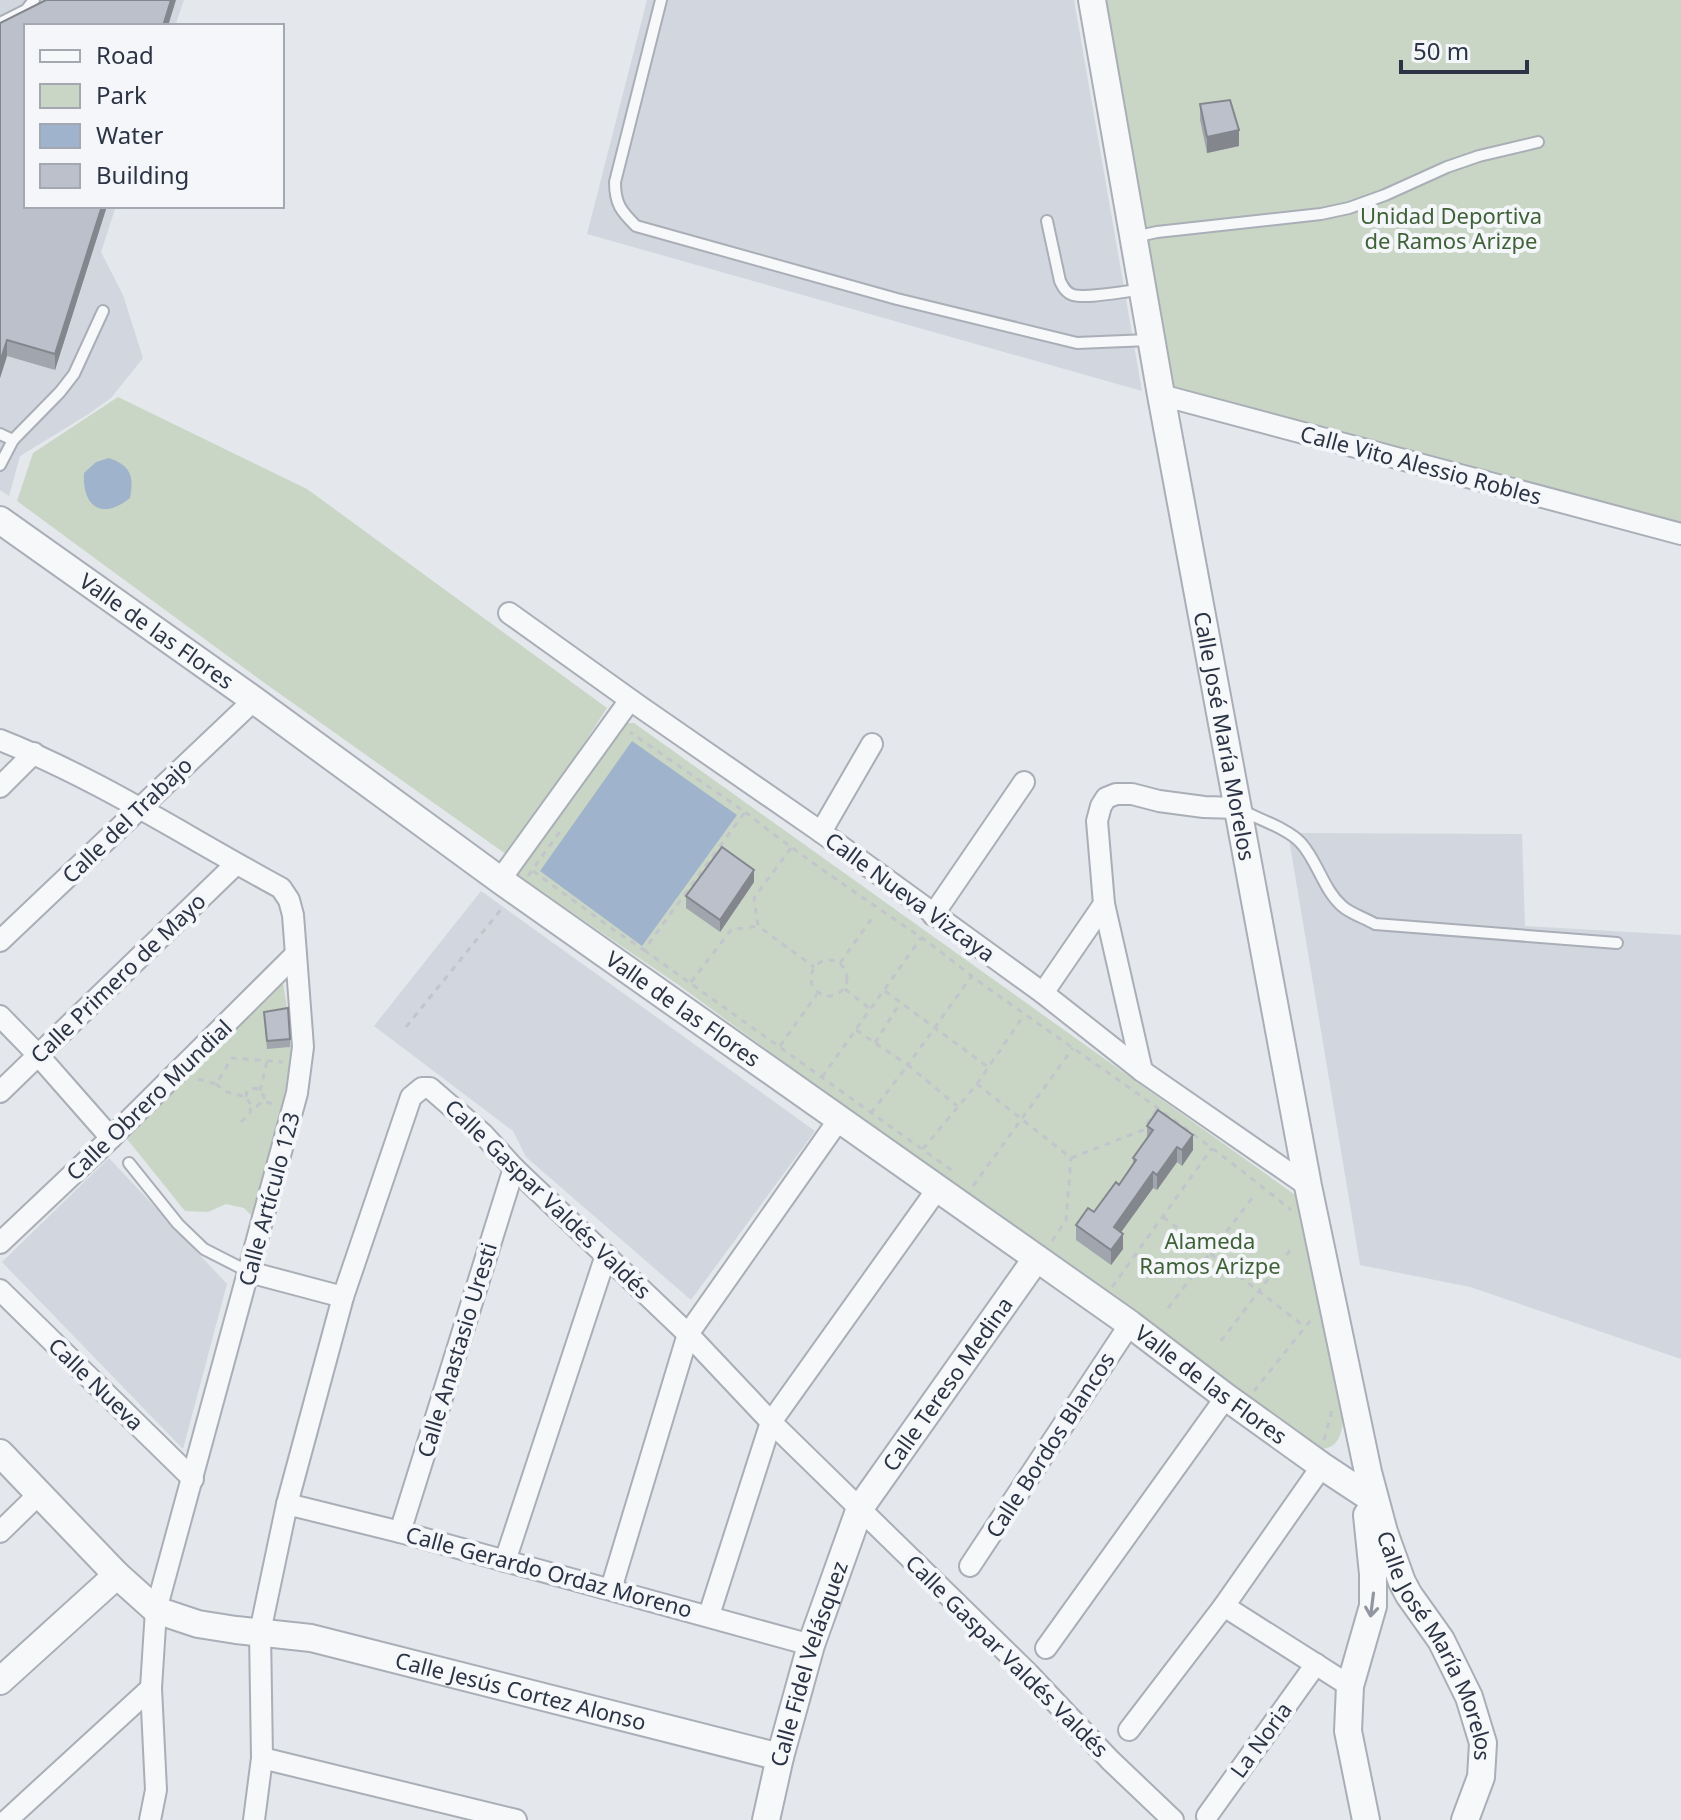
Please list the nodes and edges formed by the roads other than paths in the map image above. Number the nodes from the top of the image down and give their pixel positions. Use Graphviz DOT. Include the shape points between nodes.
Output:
graph roads {
  1 [pos="34,0"];
  2 [pos="661,0"];
  3 [pos="1092,0"];
  4 [pos="0,23"];
  5 [pos="1538,142"];
  6 [pos="1047,221"];
  7 [pos="1133,237"];
  8 [pos="1142,289"];
  9 [pos="103,311"];
  10 [pos="1151,340"];
  11 [pos="1161,395"];
  12 [pos="0,434"];
  13 [pos="13,440"];
  14 [pos="0,465"];
  15 [pos="0,520"];
  16 [pos="1681,534"];
  17 [pos="509,613"];
  18 [pos="254,700"];
  19 [pos="630,700"];
  20 [pos="0,740"];
  21 [pos="872,744"];
  22 [pos="34,753"];
  23 [pos="1024,782"];
  24 [pos="0,787"];
  25 [pos="140,807"];
  26 [pos="1238,808"];
  27 [pos="821,832"];
  28 [pos="236,864"];
  29 [pos="516,881"];
  30 [pos="1104,904"];
  31 [pos="933,915"];
  32 [pos="0,941"];
  33 [pos="1617,943"];
  34 [pos="296,954"];
  35 [pos="1043,993"];
  36 [pos="0,1016"];
  37 [pos="38,1055"];
  38 [pos="1142,1071"];
  39 [pos="0,1092"];
  40 [pos="840,1118"];
  41 [pos="111,1138"];
  42 [pos="129,1163"];
  43 [pos="514,1168"];
  44 [pos="1308,1186"];
  45 [pos="938,1188"];
  46 [pos="0,1243"];
  47 [pos="1042,1253"];
  48 [pos="606,1255"];
  49 [pos="249,1272"];
  50 [pos="0,1290"];
  51 [pos="343,1297"];
  52 [pos="1130,1324"];
  53 [pos="688,1334"];
  54 [pos="1239,1396"];
  55 [pos="771,1422"];
  56 [pos="0,1453"];
  57 [pos="1322,1466"];
  58 [pos="193,1479"];
  59 [pos="1369,1489"];
  60 [pos="39,1494"];
  61 [pos="287,1504"];
  62 [pos="860,1508"];
  63 [pos="0,1532"];
  64 [pos="400,1532"];
  65 [pos="505,1561"];
  66 [pos="970,1566"];
  67 [pos="117,1575"];
  68 [pos="611,1589"];
  69 [pos="1224,1606"];
  70 [pos="156,1610"];
  71 [pos="709,1615"];
  72 [pos="260,1632"];
  73 [pos="811,1645"];
  74 [pos="1046,1648"];
  75 [pos="1316,1664"];
  76 [pos="0,1681"];
  77 [pos="1350,1686"];
  78 [pos="151,1688"];
  79 [pos="1129,1730"];
  80 [pos="780,1757"];
  81 [pos="262,1758"];
  82 [pos="1364,1815"];
  83 [pos="1207,1816"];
  84 [pos="7,1820"];
  85 [pos="150,1820"];
  86 [pos="254,1820"];
  87 [pos="516,1820"];
  88 [pos="766,1820"];
  89 [pos="1173,1820"];
  90 [pos="1465,1820"];
  1 -- 4 [label="lane"];
  2 -- 10 [label="lane" via="615,182 615,198 636,226 1077,343"];
  3 -- 7 [label="street, Calle José María Morelos"];
  5 -- 7 [label="lane" via="1447,167 1349,208"];
  6 -- 8 [label="lane" via="1060,281 1071,295"];
  7 -- 8 [label="street, Calle José María Morelos"];
  8 -- 10 [label="street, Calle José María Morelos"];
  9 -- 13 [label="lane" via="74,374"];
  10 -- 11 [label="street, Calle José María Morelos"];
  11 -- 16 [label="street, Calle Vito Alessio Robles"];
  11 -- 26 [label="street, Calle José María Morelos"];
  12 -- 13 [label="lane"];
  13 -- 14 [label="lane"];
  15 -- 18 [label="street, Valle de las Flores"];
  17 -- 19 [label="street, Calle Nueva Vizcaya"];
  18 -- 25 [label="street, Calle del Trabajo"];
  18 -- 29 [label="street, Valle de las Flores"];
  19 -- 27 [label="street, Calle Nueva Vizcaya"];
  19 -- 29 [label="street"];
  20 -- 22 [label="street, Calle Artículo 123"];
  21 -- 27 [label="street"];
  22 -- 24 [label="street"];
  22 -- 25 [label="street, Calle Artículo 123"];
  23 -- 31 [label="street"];
  25 -- 28 [label="street, Calle Artículo 123"];
  25 -- 32 [label="street, Calle del Trabajo"];
  26 -- 30 [label="street" via="1132,794 1106,798 1097,821"];
  26 -- 33 [label="lane" via="1300,841 1343,907 1375,924"];
  26 -- 44 [label="street, Calle José María Morelos"];
  27 -- 31 [label="street, Calle Nueva Vizcaya"];
  28 -- 34 [label="street, Calle Artículo 123" via="281,888 293,915"];
  28 -- 37 [label="street, Calle Primero de Mayo"];
  29 -- 40 [label="street, Valle de las Flores"];
  30 -- 35 [label="street"];
  30 -- 38 [label="street"];
  31 -- 35 [label="street, Calle Nueva Vizcaya"];
  34 -- 41 [label="street, Calle Obrero Mundial"];
  34 -- 49 [label="street, Calle Artículo 123" via="303,1047 297,1093"];
  35 -- 38 [label="street, Calle Nueva Vizcaya"];
  36 -- 37 [label="street"];
  37 -- 39 [label="street, Calle Primero de Mayo"];
  37 -- 41 [label="street"];
  38 -- 44 [label="street, Calle Nueva Vizcaya"];
  40 -- 45 [label="street, Valle de las Flores"];
  40 -- 53 [label="street"];
  41 -- 46 [label="street, Calle Obrero Mundial"];
  42 -- 49 [label="lane" via="204,1249"];
  43 -- 48 [label="street, Calle Gaspar Valdés Valdés"];
  43 -- 51 [label="street, Calle Gaspar Valdés Valdés" via="483,1134 430,1088 422,1088 411,1097"];
  43 -- 64 [label="street, Calle Anastasio Uresti"];
  44 -- 59 [label="street, Calle José María Morelos"];
  45 -- 47 [label="street, Valle de las Flores"];
  45 -- 55 [label="street"];
  47 -- 52 [label="street, Valle de las Flores"];
  47 -- 62 [label="street, Calle Tereso Medina"];
  48 -- 53 [label="street, Calle Gaspar Valdés Valdés"];
  48 -- 65 [label="street"];
  49 -- 51 [label="street"];
  49 -- 58 [label="street, Calle Artículo 123"];
  50 -- 58 [label="street, Calle Nueva"];
  51 -- 61 [label="street, Calle Gaspar Valdés Valdés"];
  52 -- 54 [label="street, Valle de las Flores"];
  52 -- 66 [label="street, Calle Bordos Blancos"];
  53 -- 55 [label="street, Calle Gaspar Valdés Valdés"];
  53 -- 68 [label="street"];
  54 -- 57 [label="street, Valle de las Flores"];
  54 -- 74 [label="street"];
  55 -- 62 [label="street, Calle Gaspar Valdés Valdés"];
  55 -- 71 [label="street"];
  56 -- 60 [label="street"];
  57 -- 59 [label="street, Valle de las Flores"];
  57 -- 69 [label="street"];
  58 -- 70 [label="street, Calle Artículo 123"];
  59 -- 77 [label="street, Calle José María Morelos, one-way" via="1373,1606"];
  59 -- 90 [label="street, Calle José María Morelos" via="1402,1582 1441,1640 1469,1697 1483,1743 1481,1777"];
  60 -- 63 [label="street"];
  60 -- 67 [label="street"];
  61 -- 64 [label="street, Calle Gerardo Ordaz Moreno"];
  61 -- 72 [label="street, Calle Gaspar Valdés Valdés"];
  62 -- 73 [label="street, Calle Fidel Velásquez"];
  62 -- 89 [label="street, Calle Gaspar Valdés Valdés"];
  64 -- 65 [label="street, Calle Gerardo Ordaz Moreno"];
  65 -- 68 [label="street, Calle Gerardo Ordaz Moreno"];
  67 -- 70 [label="street"];
  67 -- 76 [label="street"];
  68 -- 71 [label="street, Calle Gerardo Ordaz Moreno"];
  69 -- 75 [label="street"];
  69 -- 79 [label="street"];
  70 -- 72 [label="street, Calle Jesús Cortez Alonso" via="198,1624"];
  70 -- 78 [label="street, Calle Artículo 123"];
  71 -- 73 [label="street, Calle Gerardo Ordaz Moreno"];
  72 -- 80 [label="street, Calle Jesús Cortez Alonso" via="311,1638"];
  72 -- 81 [label="street, Calle Gaspar Valdés Valdés"];
  73 -- 80 [label="street, Calle Fidel Velásquez"];
  75 -- 77 [label="street"];
  75 -- 83 [label="street, La Noria"];
  77 -- 82 [label="street, Calle José María Morelos" via="1348,1731"];
  78 -- 84 [label="street"];
  78 -- 85 [label="street, Calle Artículo 123" via="156,1790"];
  80 -- 88 [label="street, Calle Fidel Velásquez"];
  81 -- 86 [label="street, Calle Gaspar Valdés Valdés"];
  81 -- 87 [label="street"];
}
